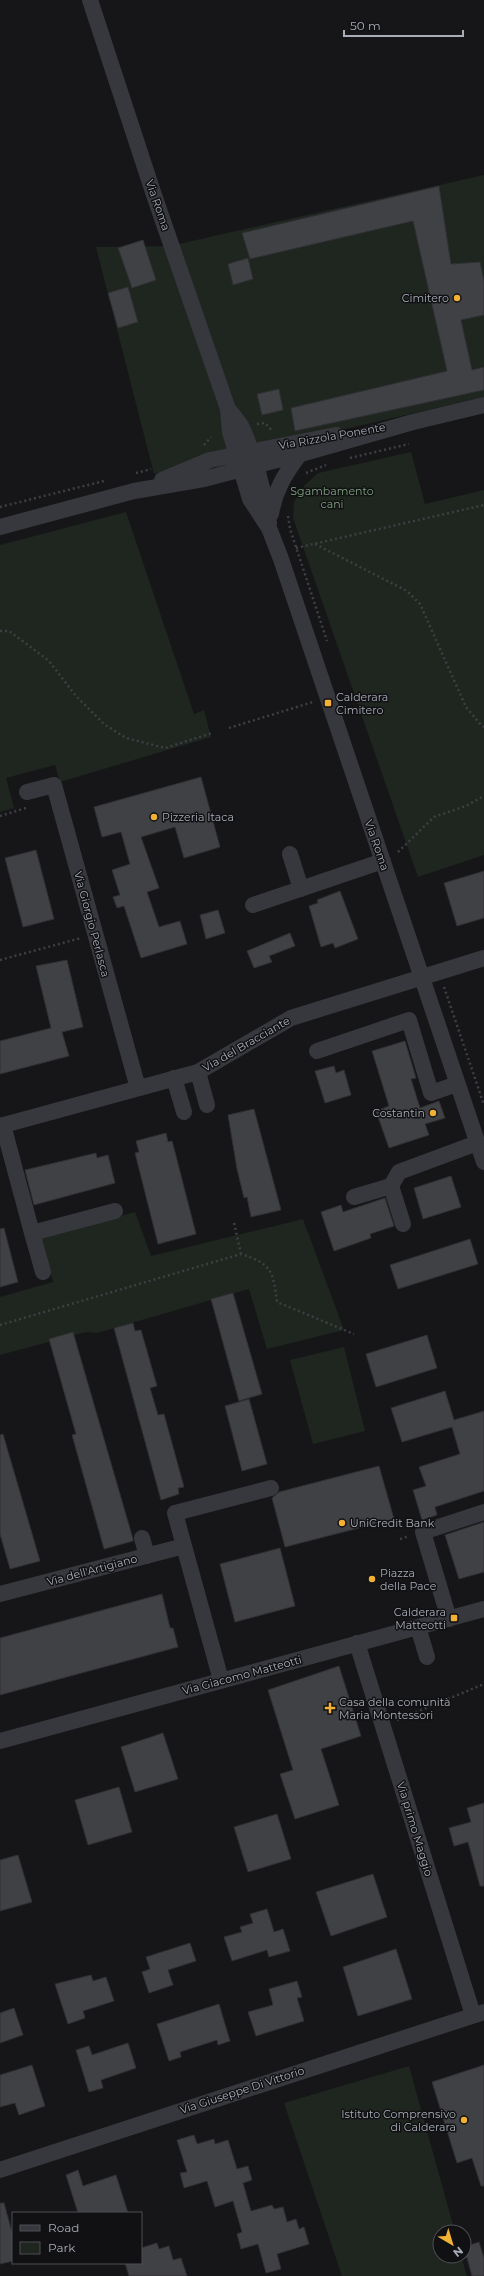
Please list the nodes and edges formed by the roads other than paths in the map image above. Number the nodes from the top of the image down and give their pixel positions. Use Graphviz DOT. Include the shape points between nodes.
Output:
graph roads {
  1 [pos="90,0"];
  2 [pos="484,405"];
  3 [pos="228,410"];
  4 [pos="413,422"];
  5 [pos="205,454"];
  6 [pos="299,455"];
  7 [pos="246,460"];
  8 [pos="134,491"];
  9 [pos="0,526"];
  10 [pos="269,528"];
  11 [pos="27,792"];
  12 [pos="290,854"];
  13 [pos="383,861"];
  14 [pos="301,889"];
  15 [pos="253,905"];
  16 [pos="484,958"];
  17 [pos="421,978"];
  18 [pos="433,1010"];
  19 [pos="409,1020"];
  20 [pos="317,1051"];
  21 [pos="198,1072"];
  22 [pos="174,1078"];
  23 [pos="457,1084"];
  24 [pos="138,1088"];
  25 [pos="207,1105"];
  26 [pos="184,1112"];
  27 [pos="2,1126"];
  28 [pos="477,1143"];
  29 [pos="484,1162"];
  30 [pos="391,1186"];
  31 [pos="354,1197"];
  32 [pos="115,1211"];
  33 [pos="403,1224"];
  34 [pos="32,1233"];
  35 [pos="43,1272"];
  36 [pos="271,1488"];
  37 [pos="484,1512"];
  38 [pos="142,1538"];
  39 [pos="184,1546"];
  40 [pos="147,1556"];
  41 [pos="0,1594"];
  42 [pos="484,1609"];
  43 [pos="449,1619"];
  44 [pos="418,1627"];
  45 [pos="357,1643"];
  46 [pos="427,1657"];
  47 [pos="221,1680"];
  48 [pos="0,1741"];
  49 [pos="479,2013"];
  50 [pos="0,2170"];
  1 -- 3 [label="street, Via Roma"];
  2 -- 4 [label="street, Via Rizzola Ponente"];
  3 -- 5 [label="street" via="219,448"];
  3 -- 7 [label="street, Via Roma" via="230,432"];
  4 -- 6 [label="street, Via Rizzola Ponente"];
  4 -- 7 [label="street, Via Rizzola Ponente"];
  5 -- 7 [label="street"];
  5 -- 8 [label="street"];
  6 -- 7 [label="street, Via Rizzola Ponente"];
  6 -- 10 [label="street, Via Roma" via="274,497"];
  7 -- 8 [label="street" via="204,478"];
  7 -- 10 [label="street, Via Roma" via="250,499"];
  8 -- 9 [label="street"];
  10 -- 13 [label="street, Via Roma"];
  11 -- 24 [label="street, Via Giorgio Perlasca" via="54,785"];
  12 -- 14 [label="street"];
  13 -- 14 [label="street"];
  13 -- 17 [label="street, Via Roma"];
  14 -- 15 [label="street"];
  16 -- 17 [label="street, Via del Bracciante"];
  17 -- 18 [label="street, Via Roma"];
  17 -- 21 [label="street, Via del Bracciante" via="292,1018"];
  18 -- 19 [label="street"];
  18 -- 23 [label="street, Via Roma"];
  19 -- 20 [label="street"];
  19 -- 23 [label="street" via="431,1093"];
  21 -- 22 [label="street, Via del Bracciante"];
  21 -- 25 [label="street"];
  22 -- 24 [label="street, Via del Bracciante"];
  22 -- 26 [label="street"];
  23 -- 28 [label="street, Via Roma"];
  24 -- 27 [label="street, Via del Bracciante"];
  27 -- 34 [label="street"];
  28 -- 29 [label="street, Via Roma"];
  28 -- 30 [label="street" via="399,1172"];
  30 -- 31 [label="street"];
  30 -- 33 [label="street"];
  32 -- 34 [label="street"];
  34 -- 35 [label="street"];
  36 -- 39 [label="street" via="175,1513"];
  37 -- 43 [label="street" via="423,1532"];
  38 -- 40 [label="street"];
  39 -- 40 [label="street, Via dell'Artigiano"];
  39 -- 47 [label="street"];
  40 -- 41 [label="street, Via dell'Artigiano"];
  42 -- 43 [label="street, Via Giacomo Matteotti"];
  43 -- 44 [label="street, Via Giacomo Matteotti"];
  44 -- 45 [label="street, Via Giacomo Matteotti"];
  44 -- 46 [label="street"];
  45 -- 47 [label="street, Via Giacomo Matteotti"];
  45 -- 49 [label="street, Via primo Maggio"];
  47 -- 48 [label="street, Via Giacomo Matteotti"];
  49 -- 50 [label="street, Via Giuseppe Di Vittorio"];
}
